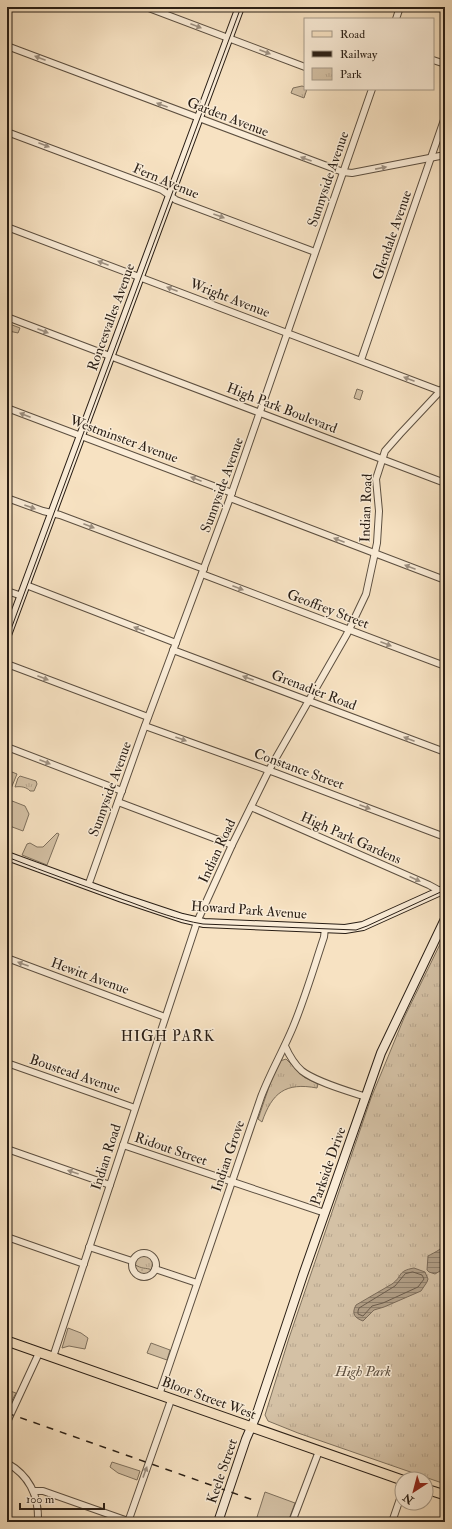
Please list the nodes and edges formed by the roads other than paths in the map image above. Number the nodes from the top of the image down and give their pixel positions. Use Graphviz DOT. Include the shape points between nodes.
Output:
graph roads {
  1 [pos="146,7"];
  2 [pos="240,7"];
  3 [pos="398,8"];
  4 [pos="396,18"];
  5 [pos="228,38"];
  6 [pos="7,46"];
  7 [pos="434,60"];
  8 [pos="445,64"];
  9 [pos="304,67"];
  10 [pos="369,90"];
  11 [pos="445,117"];
  12 [pos="198,118"];
  13 [pos="7,132"];
  14 [pos="445,155"];
  15 [pos="430,158"];
  16 [pos="343,172"];
  17 [pos="170,195"];
  18 [pos="7,227"];
  19 [pos="315,252"];
  20 [pos="140,277"];
  21 [pos="7,317"];
  22 [pos="288,333"];
  23 [pos="110,357"];
  24 [pos="361,360"];
  25 [pos="444,390"];
  26 [pos="7,408"];
  27 [pos="260,413"];
  28 [pos="81,435"];
  29 [pos="383,460"];
  30 [pos="445,483"];
  31 [pos="231,495"];
  32 [pos="7,498"];
  33 [pos="53,513"];
  34 [pos="376,554"];
  35 [pos="203,572"];
  36 [pos="445,580"];
  37 [pos="26,585"];
  38 [pos="7,590"];
  39 [pos="22,596"];
  40 [pos="349,630"];
  41 [pos="7,635"];
  42 [pos="176,643"];
  43 [pos="173,650"];
  44 [pos="7,664"];
  45 [pos="445,666"];
  46 [pos="308,701"];
  47 [pos="148,717"];
  48 [pos="145,726"];
  49 [pos="8,748"];
  50 [pos="445,752"];
  51 [pos="269,770"];
  52 [pos="122,791"];
  53 [pos="118,802"];
  54 [pos="251,807"];
  55 [pos="445,837"];
  56 [pos="232,845"];
  57 [pos="7,856"];
  58 [pos="88,886"];
  59 [pos="443,890"];
  60 [pos="445,919"];
  61 [pos="197,922"];
  62 [pos="325,928"];
  63 [pos="7,958"];
  64 [pos="165,1017"];
  65 [pos="285,1046"];
  66 [pos="7,1063"];
  67 [pos="366,1097"];
  68 [pos="135,1108"];
  69 [pos="123,1145"];
  70 [pos="7,1149"];
  71 [pos="232,1182"];
  72 [pos="110,1185"];
  73 [pos="325,1213"];
  74 [pos="7,1237"];
  75 [pos="90,1246"];
  76 [pos="132,1261"];
  77 [pos="84,1264"];
  78 [pos="155,1269"];
  79 [pos="197,1283"];
  80 [pos="7,1341"];
  81 [pos="39,1353"];
  82 [pos="53,1357"];
  83 [pos="159,1395"];
  84 [pos="172,1400"];
  85 [pos="7,1422"];
  86 [pos="251,1428"];
  87 [pos="319,1451"];
  88 [pos="7,1463"];
  89 [pos="394,1477"];
  90 [pos="34,1491"];
  91 [pos="434,1492"];
  92 [pos="445,1495"];
  93 [pos="396,1511"];
  94 [pos="38,1522"];
  95 [pos="128,1522"];
  96 [pos="218,1522"];
  97 [pos="292,1522"];
  98 [pos="392,1522"];
  1 -- 5 [label="street, one-way"];
  2 -- 5 [label="street, Roncesvalles Avenue"];
  3 -- 4 [label="street"];
  5 -- 9 [label="street, one-way"];
  5 -- 12 [label="street, Roncesvalles Avenue"];
  12 -- 6 [label="street, Garden Avenue, one-way"];
  7 -- 8 [label="street"];
  10 -- 16 [label="street, Sunnyside Avenue"];
  11 -- 15 [label="street, Glendale Avenue"];
  16 -- 12 [label="street, Garden Avenue, one-way"];
  12 -- 17 [label="street, Roncesvalles Avenue"];
  13 -- 17 [label="street, Fern Avenue, one-way"];
  14 -- 15 [label="street, Garden Avenue"];
  16 -- 15 [label="street, Garden Avenue, one-way" via="352,173"];
  15 -- 24 [label="street, Glendale Avenue"];
  16 -- 19 [label="street, Sunnyside Avenue"];
  17 -- 19 [label="street, Fern Avenue, one-way" via="176,200"];
  17 -- 20 [label="street, Roncesvalles Avenue"];
  20 -- 18 [label="street, Wright Avenue, one-way"];
  19 -- 22 [label="street, Sunnyside Avenue"];
  22 -- 20 [label="street, Wright Avenue, one-way"];
  20 -- 23 [label="street, Roncesvalles Avenue"];
  21 -- 23 [label="street, High Park Boulevard, one-way"];
  22 -- 24 [label="street, Wright Avenue"];
  22 -- 27 [label="street, Sunnyside Avenue"];
  23 -- 27 [label="street, High Park Boulevard"];
  23 -- 28 [label="street, Roncesvalles Avenue"];
  25 -- 24 [label="street, Wright Avenue, one-way"];
  25 -- 29 [label="street, Indian Road" via="389,445"];
  28 -- 26 [label="street, Westminster Avenue, one-way"];
  27 -- 29 [label="street, High Park Boulevard"];
  27 -- 31 [label="street, Sunnyside Avenue"];
  31 -- 28 [label="street, Westminster Avenue, one-way"];
  28 -- 33 [label="street, Roncesvalles Avenue"];
  29 -- 30 [label="street, High Park Boulevard"];
  29 -- 34 [label="street, Indian Road" via="376,479 379,521"];
  34 -- 31 [label="street, Westminster Avenue, one-way"];
  31 -- 35 [label="street, Sunnyside Avenue"];
  32 -- 33 [label="street, Geoffrey Street, one-way" via="43,512"];
  33 -- 35 [label="street, Geoffrey Street, one-way"];
  33 -- 37 [label="street, Roncesvalles Avenue"];
  36 -- 34 [label="street, Westminster Avenue, one-way"];
  34 -- 40 [label="street, Indian Road" via="366,594"];
  35 -- 40 [label="street, Geoffrey Street, one-way"];
  35 -- 42 [label="street, Sunnyside Avenue"];
  37 -- 39 [label="street, Roncesvalles Avenue"];
  42 -- 37 [label="street, one-way"];
  38 -- 39 [label="street"];
  39 -- 41 [label="street, Roncesvalles Avenue"];
  40 -- 45 [label="street, Geoffrey Street, one-way"];
  40 -- 46 [label="street, Indian Road"];
  42 -- 43 [label="street, Sunnyside Avenue"];
  46 -- 43 [label="street, Grenadier Road, one-way"];
  43 -- 47 [label="street, Sunnyside Avenue"];
  44 -- 47 [label="street, one-way"];
  50 -- 46 [label="street, Grenadier Road, one-way"];
  46 -- 51 [label="street, Indian Road"];
  47 -- 48 [label="street, Sunnyside Avenue"];
  48 -- 51 [label="street, Constance Street, one-way"];
  48 -- 52 [label="street, Sunnyside Avenue"];
  49 -- 52 [label="street, one-way"];
  51 -- 54 [label="street, Indian Road"];
  51 -- 55 [label="street, Constance Street, one-way"];
  52 -- 53 [label="street, Sunnyside Avenue"];
  53 -- 56 [label="street"];
  53 -- 58 [label="street, Sunnyside Avenue"];
  54 -- 56 [label="street, Indian Road"];
  54 -- 59 [label="street, High Park Gardens, one-way"];
  56 -- 61 [label="street, Indian Road"];
  57 -- 58 [label="street, Howard Park Avenue"];
  58 -- 61 [label="street, Howard Park Avenue"];
  59 -- 62 [label="street, Howard Park Avenue" via="363,926 345,929"];
  60 -- 67 [label="street, Parkside Drive" via="381,1053"];
  61 -- 62 [label="street, Howard Park Avenue"];
  61 -- 64 [label="street, Indian Road"];
  62 -- 65 [label="street, Indian Grove" via="299,1013"];
  64 -- 63 [label="street, Hewitt Avenue, one-way"];
  64 -- 68 [label="street, Indian Road"];
  65 -- 67 [label="street" via="292,1059 304,1072 316,1079"];
  65 -- 71 [label="street, Indian Grove" via="266,1082"];
  66 -- 68 [label="street, Boustead Avenue"];
  67 -- 73 [label="street, Parkside Drive"];
  68 -- 69 [label="street, Indian Road"];
  69 -- 71 [label="street, Ridout Street"];
  69 -- 72 [label="street, Indian Road"];
  72 -- 70 [label="street, one-way"];
  71 -- 73 [label="street, Ridout Street"];
  71 -- 79 [label="street, Indian Grove"];
  72 -- 75 [label="street, Indian Road"];
  73 -- 86 [label="street, Parkside Drive"];
  74 -- 77 [label="street"];
  75 -- 76 [label="street"];
  75 -- 77 [label="street, Indian Road"];
  76 -- 78 [label="street" via="132,1269 140,1276 151,1275"];
  76 -- 78 [label="street" via="140,1253 147,1253 156,1261"];
  77 -- 82 [label="street, Indian Road"];
  78 -- 79 [label="street"];
  79 -- 83 [label="street, Indian Grove"];
  80 -- 81 [label="main road, Bloor Street West"];
  81 -- 82 [label="main road, Bloor Street West"];
  81 -- 85 [label="street"];
  82 -- 83 [label="main road, Bloor Street West"];
  83 -- 84 [label="main road, Bloor Street West"];
  84 -- 86 [label="main road, Bloor Street West"];
  95 -- 84 [label="street, one-way"];
  86 -- 87 [label="main road, Bloor Street West"];
  86 -- 96 [label="street, Keele Street"];
  87 -- 89 [label="main road, Bloor Street West"];
  87 -- 97 [label="street"];
  88 -- 90 [label="street" via="30,1483"];
  90 -- 94 [label="street"];
  90 -- 95 [label="street" via="42,1491"];
  91 -- 92 [label="main road"];
  93 -- 98 [label="street"];
}
